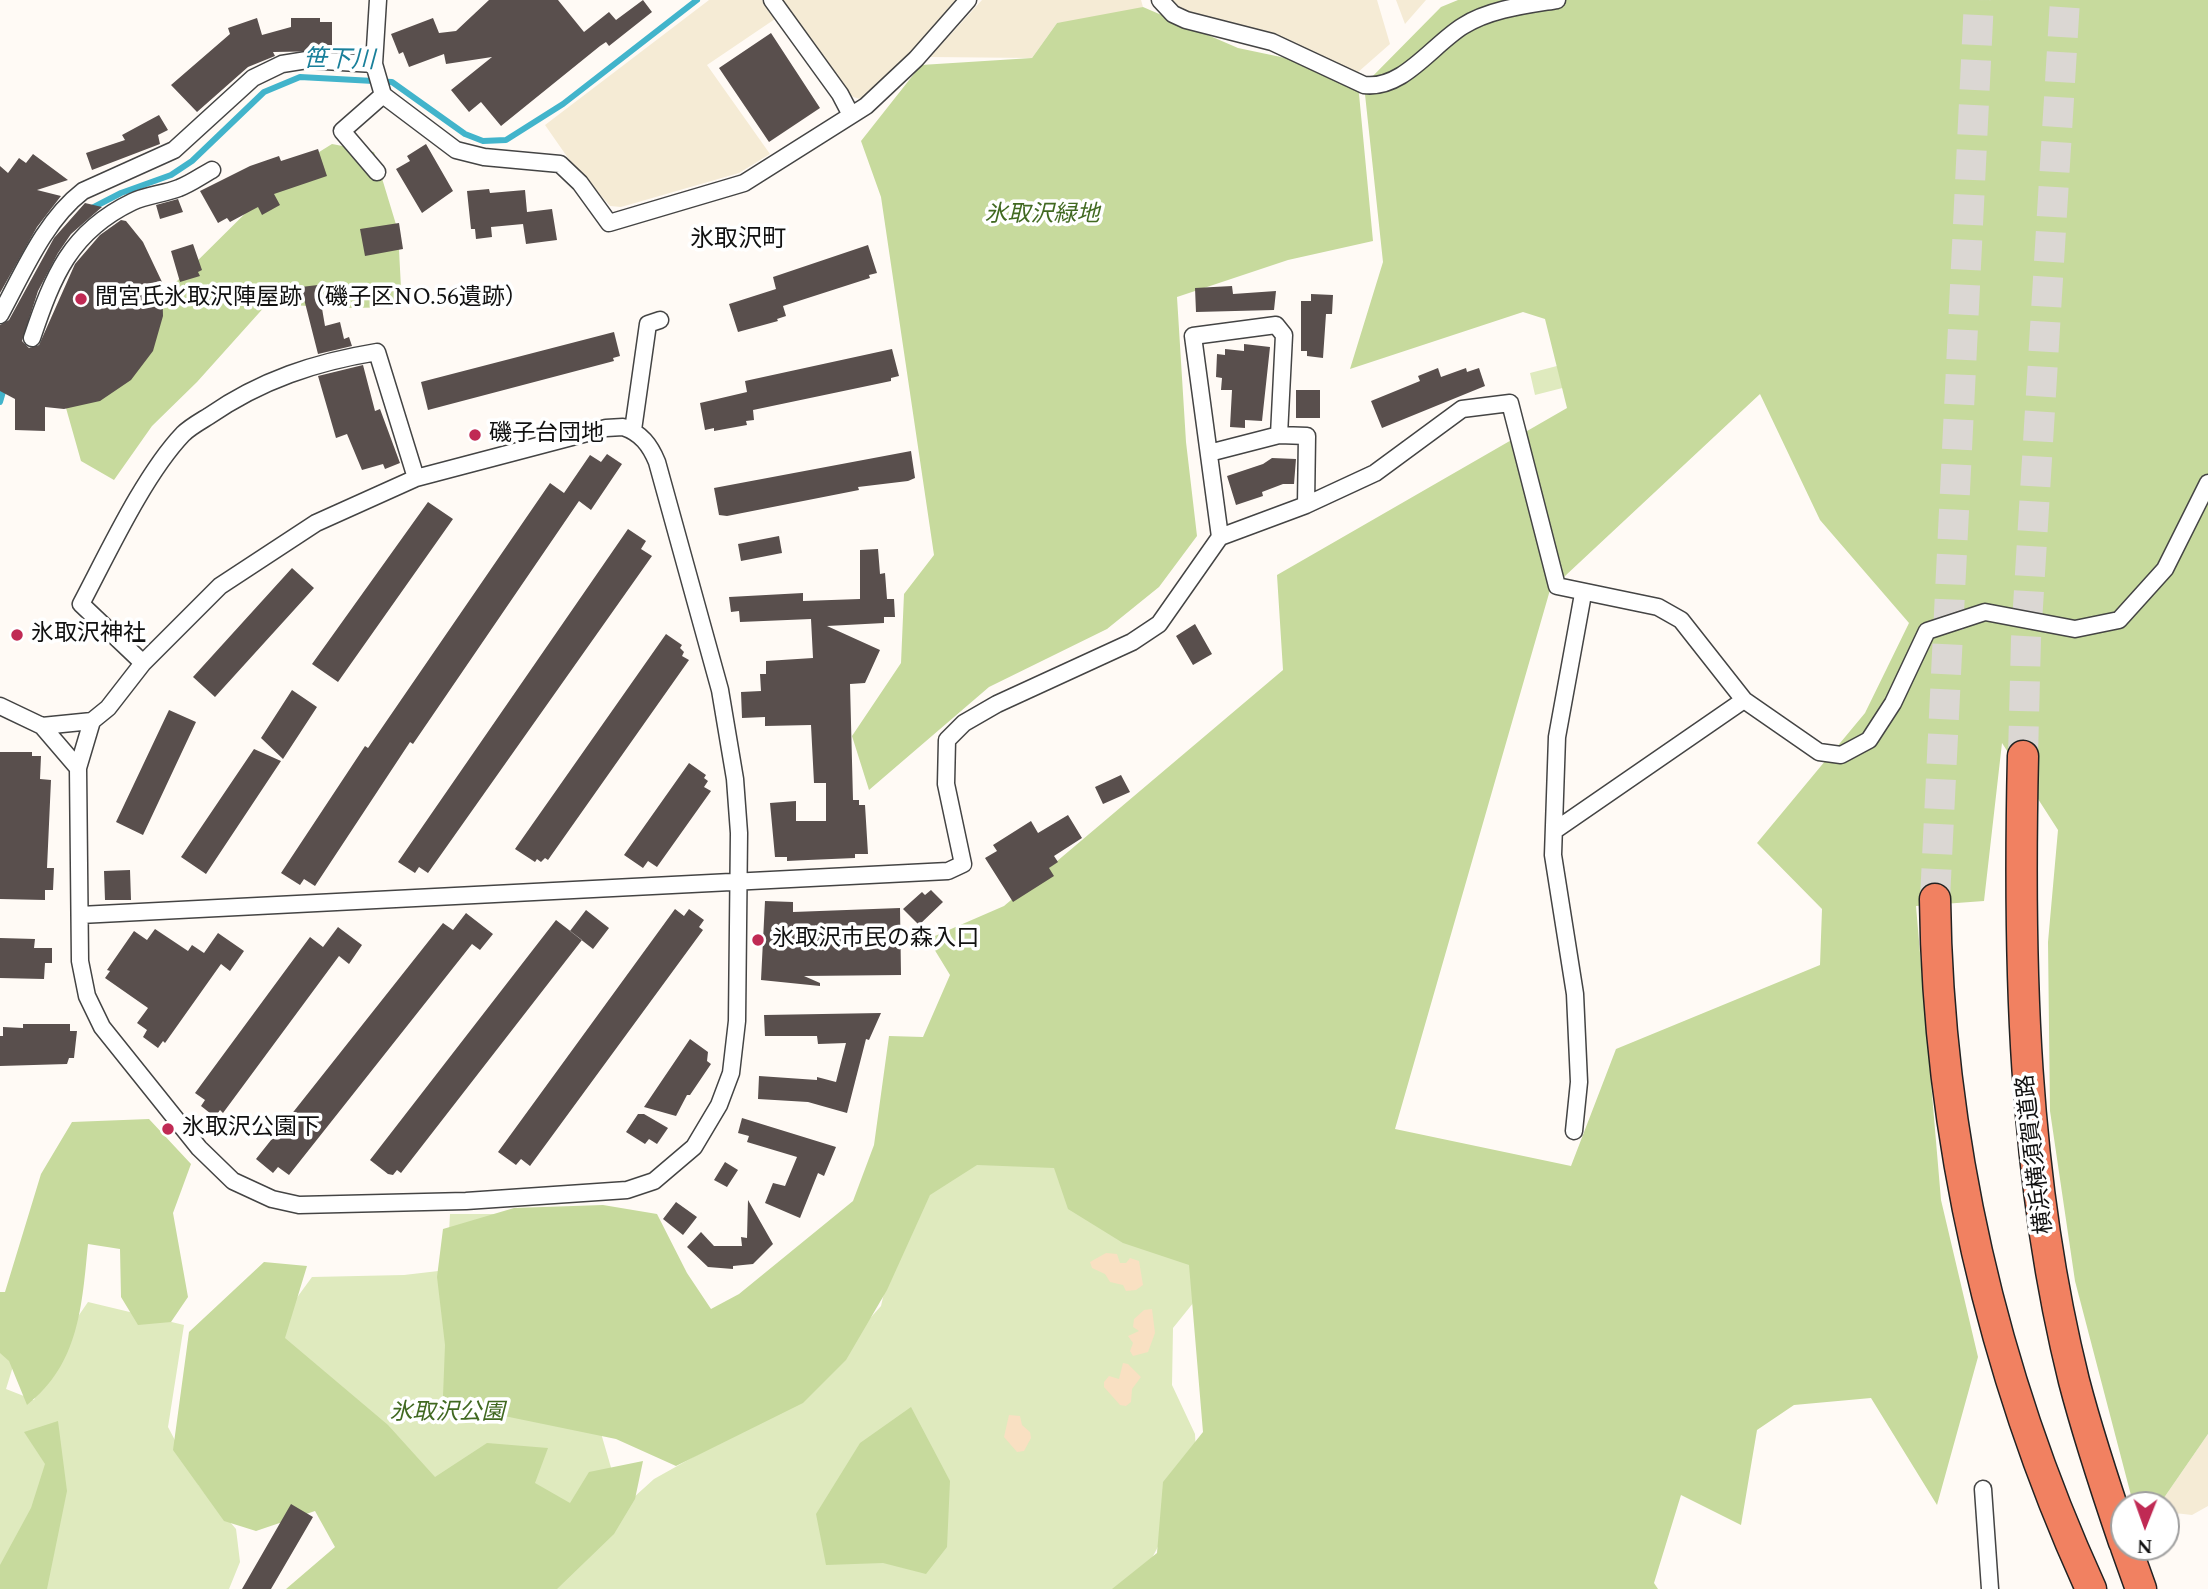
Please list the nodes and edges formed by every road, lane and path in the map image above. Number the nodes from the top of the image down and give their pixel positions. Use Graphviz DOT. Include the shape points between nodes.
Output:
graph roads {
  1 [pos="378,0"];
  2 [pos="772,0"];
  3 [pos="968,0"];
  4 [pos="1160,0"];
  5 [pos="1557,0"];
  6 [pos="374,64"];
  7 [pos="383,95"];
  8 [pos="851,116"];
  9 [pos="212,170"];
  10 [pos="377,172"];
  11 [pos="124,175"];
  12 [pos="133,202"];
  13 [pos="0,316"];
  14 [pos="660,320"];
  15 [pos="32,338"];
  16 [pos="633,430"];
  17 [pos="1279,435"];
  18 [pos="1209,453"];
  19 [pos="416,478"];
  20 [pos="2208,482"];
  21 [pos="1306,505"];
  22 [pos="1220,537"];
  23 [pos="1583,594"];
  24 [pos="143,663"];
  25 [pos="1744,700"];
  26 [pos="0,706"];
  27 [pos="92,721"];
  28 [pos="42,726"];
  29 [pos="2023,755"];
  30 [pos="78,768"];
  31 [pos="1554,831"];
  32 [pos="737,881"];
  33 [pos="1935,899"];
  34 [pos="80,915"];
  35 [pos="1574,1131"];
  36 [pos="1983,1489"];
  37 [pos="2110,1496"];
  38 [pos="2131,1561"];
  39 [pos="1990,1589"];
  40 [pos="2091,1589"];
  41 [pos="2141,1589"];
  1 -- 6 [label="street"];
  2 -- 8 [label="street"];
  3 -- 8 [label="street" via="916,59"];
  4 -- 5 [label="street" via="1186,20 1272,42 1364,85 1378,87 1480,17"];
  6 -- 7 [label="street"];
  6 -- 11 [label="street" via="307,60 282,64 253,78 174,150"];
  7 -- 8 [label="street" via="456,150 560,164 609,223 744,183"];
  7 -- 10 [label="street" via="341,131"];
  9 -- 12 [label="street" via="181,187"];
  11 -- 12 [label="street"];
  11 -- 13 [label="street" via="70,201 42,238"];
  12 -- 15 [label="street" via="75,243 49,289"];
  14 -- 16 [label="street" via="648,324"];
  16 -- 19 [label="street" via="606,428"];
  16 -- 32 [label="street" via="651,445 657,462 720,690 735,779"];
  17 -- 18 [label="street"];
  17 -- 18 [label="street" via="1284,335 1276,325 1193,336"];
  17 -- 21 [label="street" via="1307,436"];
  18 -- 22 [label="street"];
  19 -- 24 [label="street" via="327,517 267,552 220,586"];
  19 -- 24 [label="street" via="377,352 309,366 269,381 183,433 145,487 81,604"];
  20 -- 25 [label="street" via="2165,569 2119,620 2076,629 1985,612 1927,631 1893,703 1869,740 1841,755 1819,752"];
  21 -- 22 [label="street"];
  21 -- 23 [label="street" via="1376,473 1462,409 1510,403 1557,586"];
  22 -- 32 [label="street" via="1159,624 1132,642 997,704 964,723 947,740 946,784 963,864 948,872"];
  23 -- 25 [label="street" via="1658,607 1681,620"];
  23 -- 31 [label="street" via="1557,737"];
  24 -- 27 [label="street"];
  25 -- 31 [label="street"];
  26 -- 28 [label="street"];
  27 -- 28 [label="street"];
  27 -- 30 [label="street"];
  28 -- 30 [label="street"];
  29 -- 37 [label="highway, 横浜横須賀道路" via="2020,920 2035,1158 2074,1380"];
  30 -- 34 [label="street"];
  31 -- 35 [label="street" via="1553,855 1575,995 1578,1082"];
  32 -- 34 [label="street"];
  32 -- 34 [label="street" via="737,1021 731,1073 719,1105 694,1147 654,1181 627,1190 558,1197 299,1205 272,1199 233,1181 199,1147 102,1027 87,996 80,961"];
  33 -- 40 [label="highway" via="1942,1048 1956,1148 1984,1285 2019,1409"];
  36 -- 39 [label="street"];
  38 -- 41 [label="highway, 横浜横須賀道路"];
}
